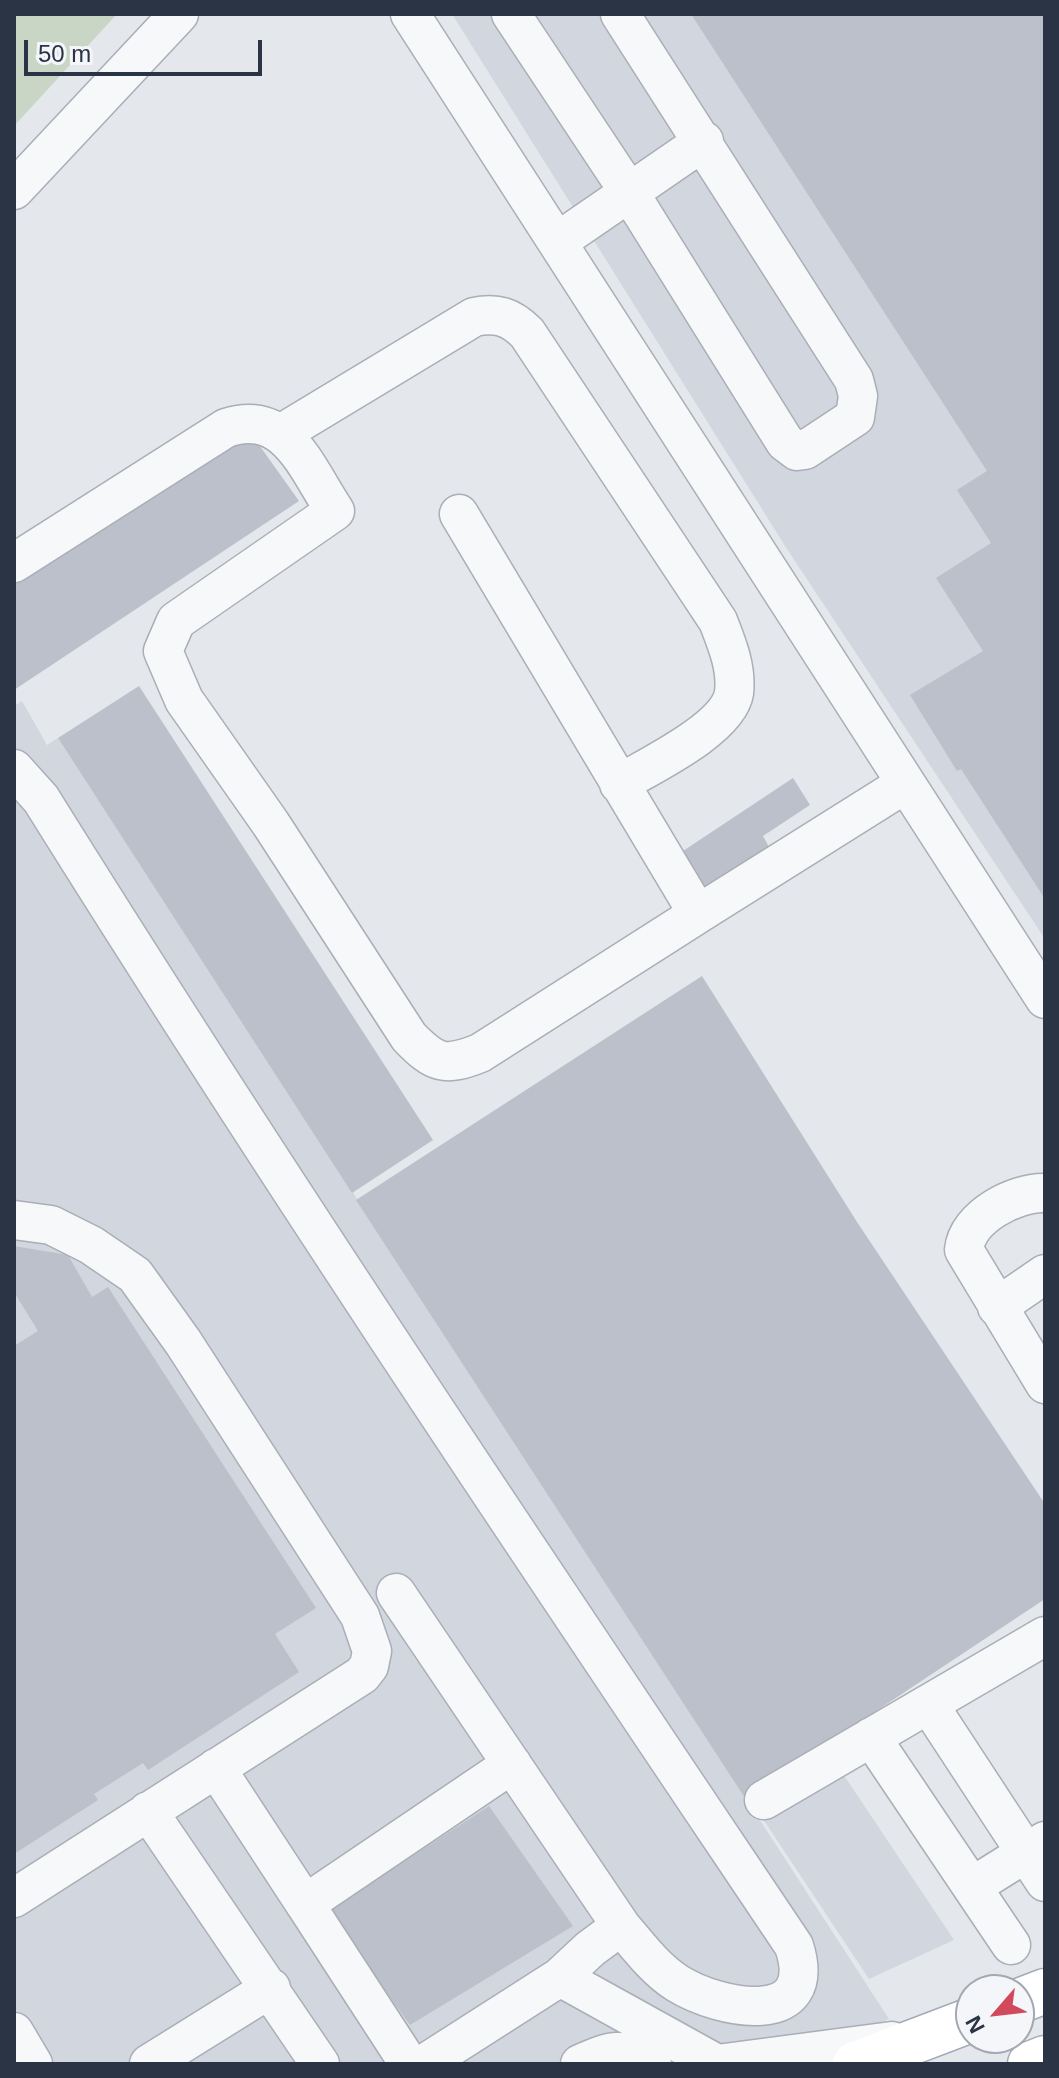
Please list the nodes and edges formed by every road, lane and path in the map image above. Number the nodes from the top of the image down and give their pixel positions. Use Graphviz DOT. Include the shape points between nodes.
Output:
graph roads {
  1 [pos="179,14"];
  2 [pos="410,14"];
  3 [pos="511,14"];
  4 [pos="620,14"];
  5 [pos="704,141"];
  6 [pos="14,190"];
  7 [pos="629,192"];
  8 [pos="557,242"];
  9 [pos="282,433"];
  10 [pos="459,514"];
  11 [pos="14,563"];
  12 [pos="14,769"];
  13 [pos="619,784"];
  14 [pos="905,784"];
  15 [pos="698,914"];
  16 [pos="1045,999"];
  17 [pos="1045,1193"];
  18 [pos="14,1220"];
  19 [pos="1045,1274"];
  20 [pos="997,1307"];
  21 [pos="1045,1384"];
  22 [pos="396,1593"];
  23 [pos="1045,1636"];
  24 [pos="929,1705"];
  25 [pos="871,1737"];
  26 [pos="512,1764"];
  27 [pos="216,1768"];
  28 [pos="764,1800"];
  29 [pos="148,1811"];
  30 [pos="1039,1858"];
  31 [pos="973,1886"];
  32 [pos="14,1898"];
  33 [pos="305,1904"];
  34 [pos="621,1926"];
  35 [pos="1011,1945"];
  36 [pos="560,1977"];
  37 [pos="271,1988"];
  38 [pos="955,2026"];
  39 [pos="14,2032"];
  40 [pos="930,2036"];
  41 [pos="1045,2058"];
  42 [pos="33,2064"];
  43 [pos="149,2064"];
  44 [pos="320,2064"];
  45 [pos="409,2064"];
  46 [pos="424,2064"];
  47 [pos="580,2064"];
  48 [pos="652,2064"];
  49 [pos="717,2064"];
  50 [pos="855,2064"];
  51 [pos="1030,2064"];
  1 -- 6 [label="street"];
  2 -- 8 [label="street"];
  3 -- 7 [label="street"];
  4 -- 5 [label="street"];
  5 -- 7 [label="street"];
  5 -- 7 [label="street" via="847,366 858,396 850,424 805,450 785,442"];
  7 -- 8 [label="street"];
  8 -- 14 [label="street"];
  9 -- 11 [label="street" via="255,422 226,428"];
  9 -- 13 [label="street" via="474,317 499,314 527,333 710,608 730,653 734,696 724,712 707,730"];
  9 -- 15 [label="street" via="335,511 176,621 163,651 184,700 409,1037 438,1061 455,1063 480,1053"];
  10 -- 13 [label="street"];
  12 -- 34 [label="street" via="41,799 458,1448 794,1946 801,1967 798,1983 783,1999 762,2009 694,1993 650,1960"];
  13 -- 15 [label="street"];
  14 -- 15 [label="street"];
  14 -- 16 [label="street"];
  17 -- 20 [label="street" via="1030,1193 1001,1206 965,1240 967,1258"];
  18 -- 27 [label="street" via="51,1225 135,1275 270,1474 367,1633 372,1651 362,1675"];
  19 -- 20 [label="street"];
  20 -- 21 [label="street"];
  22 -- 26 [label="street"];
  23 -- 24 [label="street"];
  24 -- 25 [label="street"];
  24 -- 30 [label="street"];
  25 -- 28 [label="street"];
  25 -- 31 [label="street"];
  26 -- 33 [label="street"];
  26 -- 34 [label="street"];
  27 -- 29 [label="street"];
  27 -- 33 [label="street"];
  29 -- 32 [label="street"];
  29 -- 37 [label="street"];
  30 -- 31 [label="street"];
  31 -- 35 [label="street"];
  33 -- 45 [label="street"];
  34 -- 36 [label="street"];
  36 -- 46 [label="street"];
  36 -- 49 [label="street"];
  37 -- 43 [label="street"];
  37 -- 44 [label="street"];
  38 -- 40 [label="main road"];
  39 -- 42 [label="street"];
  40 -- 49 [label="street"];
  40 -- 50 [label="main road"];
  41 -- 51 [label="main road"];
  47 -- 48 [label="street" via="610,2051 637,2054"];
}
